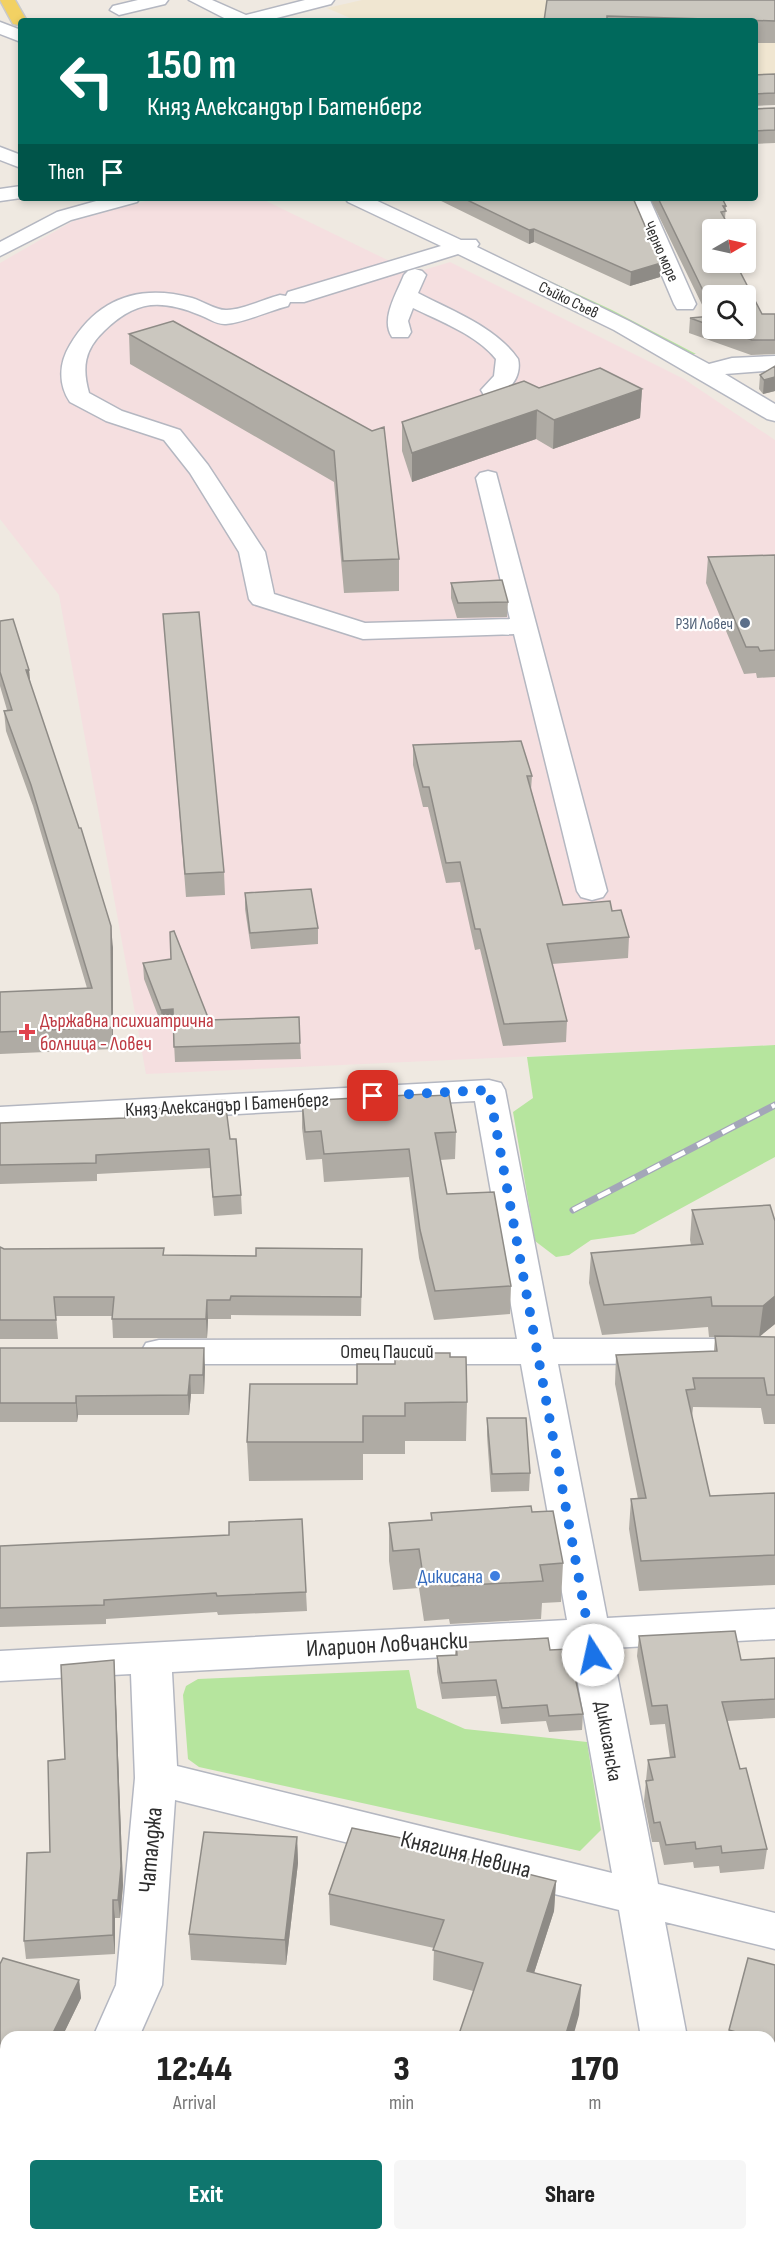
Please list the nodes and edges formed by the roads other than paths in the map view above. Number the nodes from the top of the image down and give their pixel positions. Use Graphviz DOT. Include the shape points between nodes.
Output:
graph roads {
  1 [pos="6,0"];
  2 [pos="159,0"];
  3 [pos="198,0"];
  4 [pos="325,0"];
  5 [pos="119,9"];
  6 [pos="0,11"];
  7 [pos="237,18"];
  8 [pos="256,18"];
  9 [pos="18,22"];
  10 [pos="18,24"];
  11 [pos="18,26"];
  12 [pos="0,27"];
  13 [pos="0,153"];
  14 [pos="18,161"];
  15 [pos="18,192"];
  16 [pos="0,195"];
  17 [pos="119,201"];
  18 [pos="361,201"];
  19 [pos="396,201"];
  20 [pos="640,201"];
  21 [pos="33,231"];
  22 [pos="0,240"];
  23 [pos="481,241"];
  24 [pos="460,247"];
  25 [pos="0,250"];
  26 [pos="421,259"];
  27 [pos="407,296"];
  28 [pos="686,304"];
  29 [pos="400,332"];
  30 [pos="775,363"];
  31 [pos="732,365"];
  32 [pos="709,371"];
  33 [pos="492,390"];
  34 [pos="775,392"];
  35 [pos="775,414"];
  36 [pos="488,478"];
  37 [pos="525,626"];
  38 [pos="592,891"];
  39 [pos="489,1090"];
  40 [pos="0,1117"];
  41 [pos="537,1351"];
  42 [pos="775,1351"];
  43 [pos="131,1352"];
  44 [pos="775,1624"];
  45 [pos="589,1633"];
  46 [pos="151,1658"];
  47 [pos="0,1666"];
  48 [pos="156,1778"];
  49 [pos="638,1896"];
  50 [pos="775,1931"];
  51 [pos="119,2031"];
  52 [pos="663,2031"];
  1 -- 9 [label="main road"];
  2 -- 5 [label="street"];
  3 -- 7 [label="street"];
  4 -- 8 [label="street"];
  6 -- 10 [label="street"];
  11 -- 12 [label="street"];
  13 -- 14 [label="street"];
  15 -- 16 [label="street"];
  17 -- 21 [label="street" via="64,216"];
  18 -- 24 [label="street, Съйко Съев"];
  19 -- 23 [label="street, Съйко Съев"];
  20 -- 28 [label="street, Черно море"];
  21 -- 22 [label="street"];
  21 -- 25 [label="street"];
  23 -- 24 [label="street"];
  23 -- 31 [label="street, Съйко Съев"];
  24 -- 26 [label="street"];
  24 -- 32 [label="street, Съйко Съев"];
  26 -- 27 [label="street"];
  26 -- 37 [label="street" via="224,318 196,304 151,297 116,308 87,334 72,366 78,397 114,416 172,435 200,470 252,552 262,599 363,631"];
  27 -- 29 [label="street" via="397,321"];
  27 -- 33 [label="street" via="493,344 506,357 509,371"];
  30 -- 31 [label="street"];
  31 -- 32 [label="street"];
  31 -- 34 [label="street, Съйко Съев"];
  32 -- 35 [label="street, Съйко Съев"];
  36 -- 37 [label="street"];
  37 -- 38 [label="street"];
  39 -- 40 [label="street, Княз Александър I Батенберг"];
  39 -- 41 [label="street, Дикисанска"];
  41 -- 42 [label="street, Отец Паисий"];
  41 -- 43 [label="street, Отец Паисий"];
  41 -- 45 [label="street, Дикисанска"];
  44 -- 45 [label="street, Иларион Ловчански"];
  45 -- 46 [label="street, Иларион Ловчански"];
  45 -- 49 [label="street, Дикисанска"];
  46 -- 47 [label="street, Иларион Ловчански"];
  46 -- 48 [label="street, Чаталджа"];
  48 -- 49 [label="street, Княгиня Невина"];
  48 -- 51 [label="street, Чаталджа" via="139,1985"];
  49 -- 50 [label="street, Княгиня Невина"];
  49 -- 52 [label="street, Дикисанска"];
}
